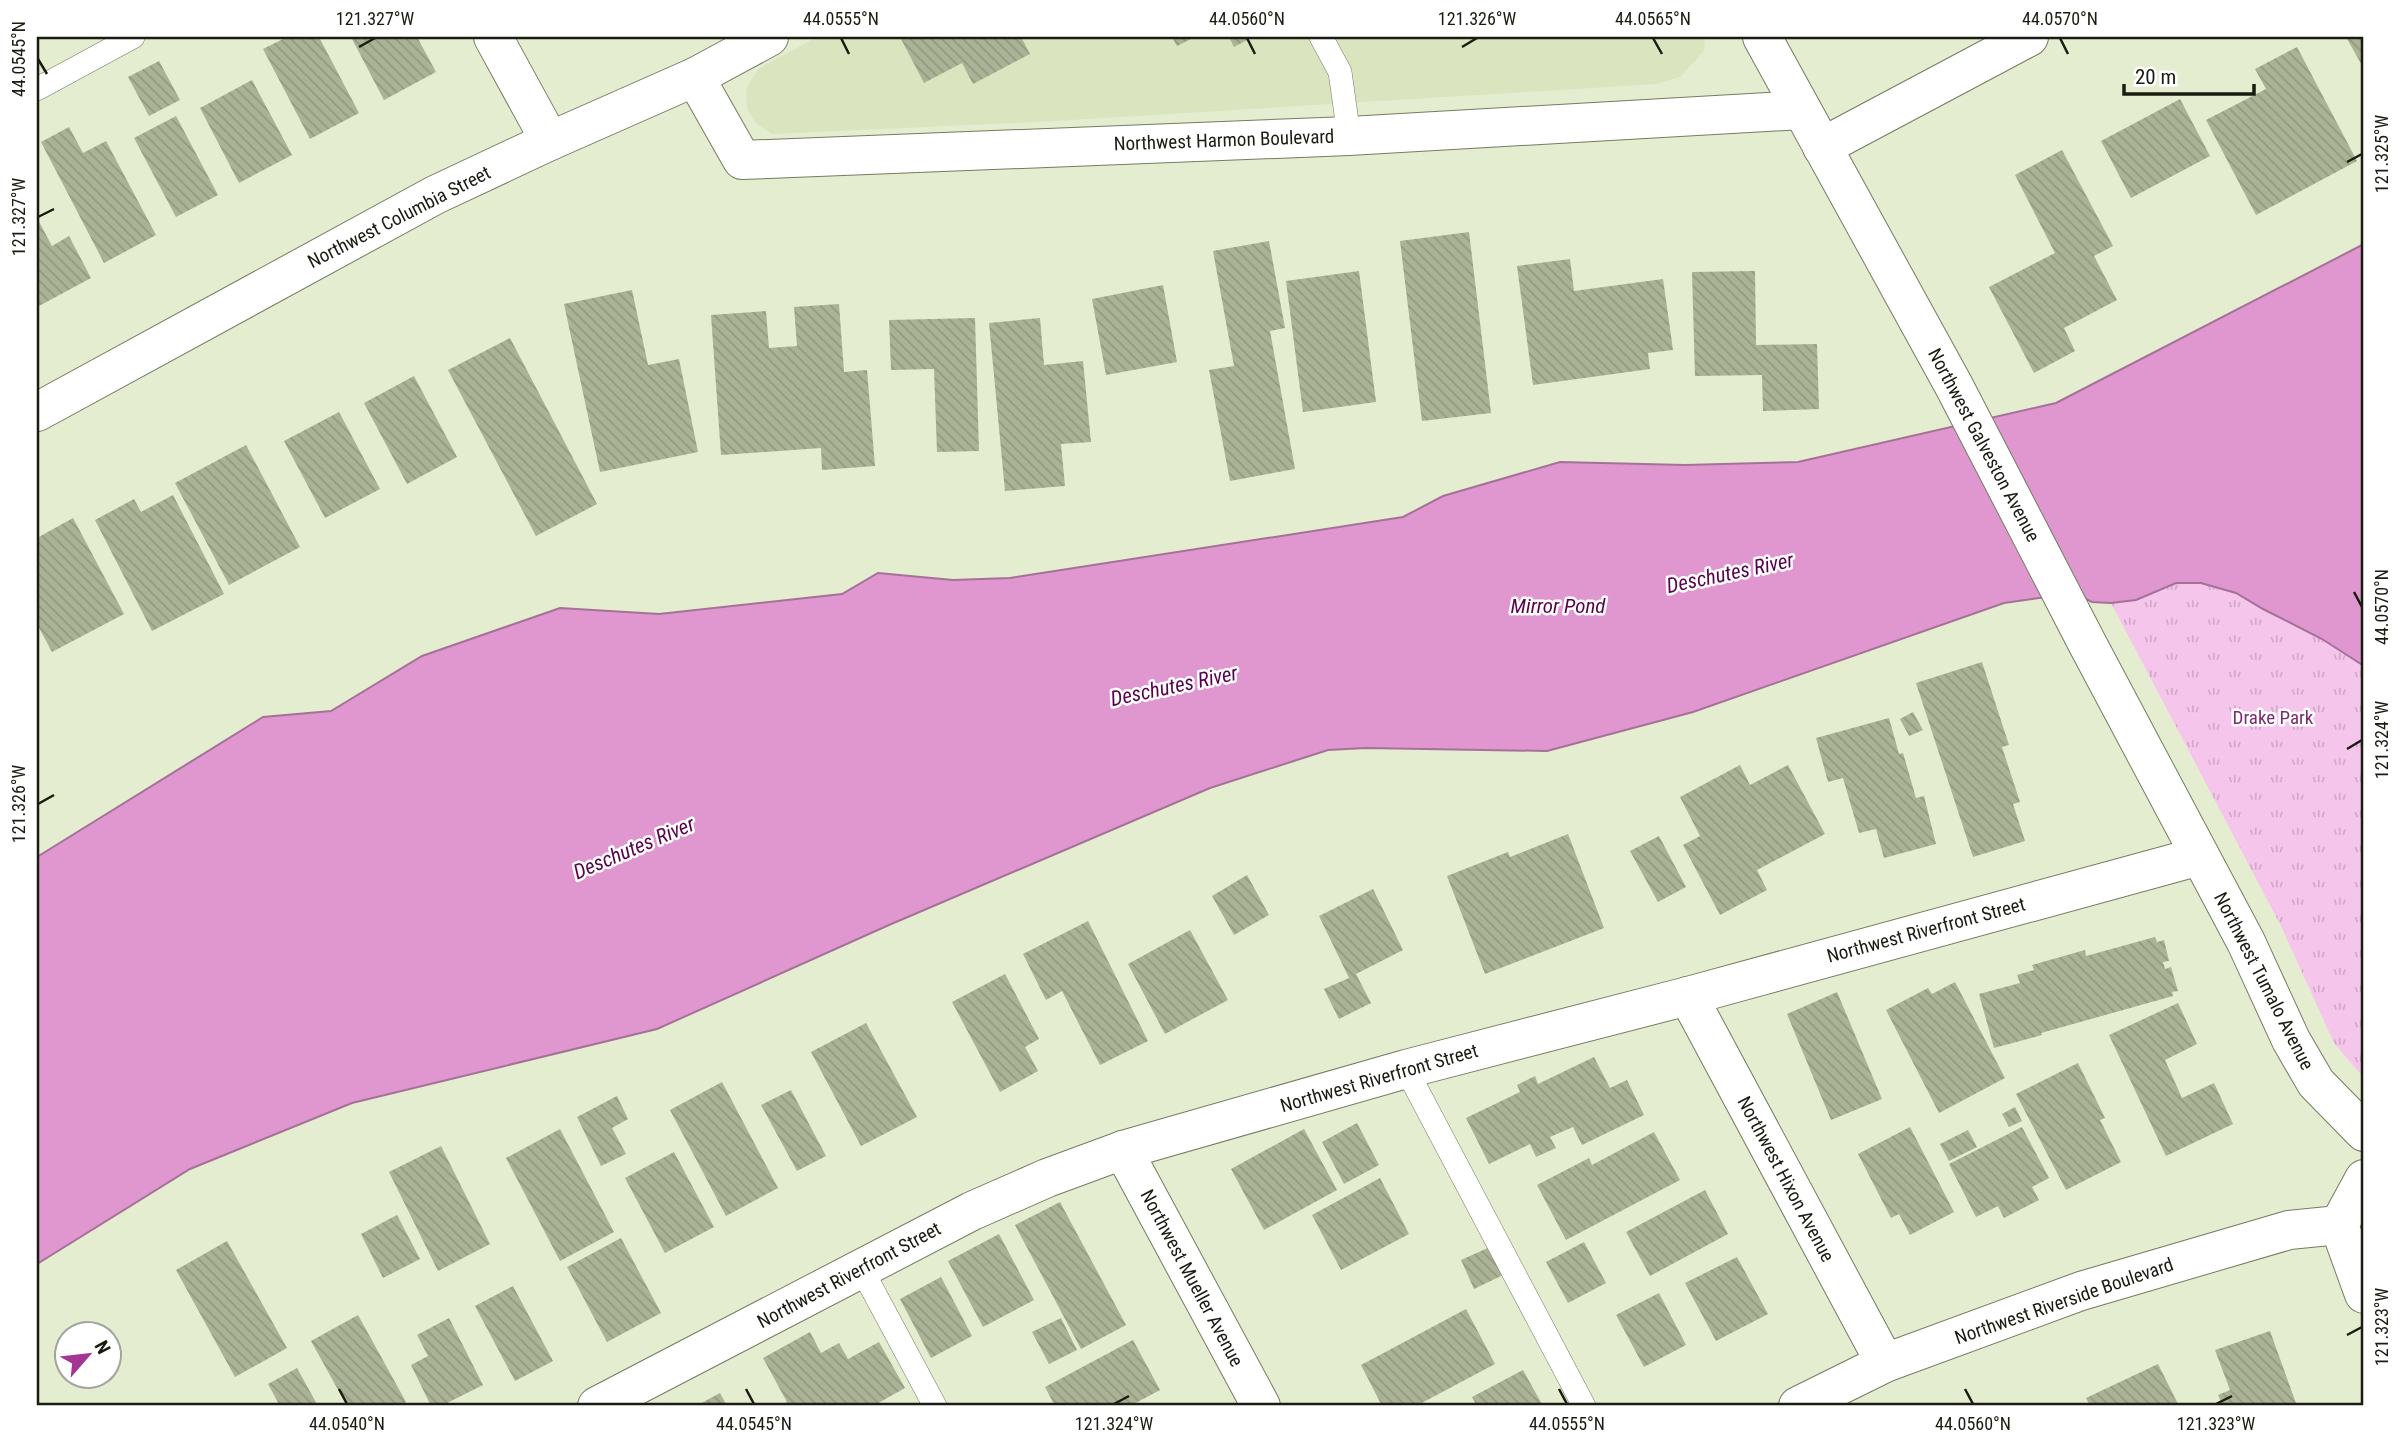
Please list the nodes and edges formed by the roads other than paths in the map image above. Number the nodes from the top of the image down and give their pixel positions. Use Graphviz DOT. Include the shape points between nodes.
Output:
graph roads {
  1 [pos="133,37"];
  2 [pos="493,37"];
  3 [pos="769,37"];
  4 [pos="1321,37"];
  5 [pos="1762,37"];
  6 [pos="2029,37"];
  7 [pos="695,77"];
  8 [pos="37,89"];
  9 [pos="1802,110"];
  10 [pos="1349,135"];
  11 [pos="550,141"];
  12 [pos="1822,146"];
  13 [pos="37,412"];
  14 [pos="2200,856"];
  15 [pos="1688,996"];
  16 [pos="1406,1069"];
  17 [pos="2364,1132"];
  18 [pos="1123,1150"];
  19 [pos="2364,1179"];
  20 [pos="2339,1224"];
  21 [pos="861,1268"];
  22 [pos="2364,1294"];
  23 [pos="1885,1363"];
  24 [pos="601,1406"];
  25 [pos="934,1406"];
  26 [pos="1261,1406"];
  27 [pos="1584,1406"];
  28 [pos="1798,1406"];
  1 -- 8 [label="lane"];
  2 -- 11 [label="street"];
  3 -- 7 [label="street, Northwest Columbia Street"];
  4 -- 10 [label="lane" via="1340,72"];
  5 -- 9 [label="street, Northwest Galveston Avenue"];
  6 -- 12 [label="street"];
  7 -- 10 [label="street, Northwest Harmon Boulevard" via="742,160"];
  7 -- 11 [label="street, Northwest Columbia Street"];
  9 -- 10 [label="street, Northwest Harmon Boulevard"];
  9 -- 12 [label="street, Northwest Galveston Avenue"];
  11 -- 13 [label="street, Northwest Columbia Street" via="435,195"];
  12 -- 14 [label="street, Northwest Galveston Avenue" via="1954,386"];
  14 -- 15 [label="street, Northwest Riverfront Street"];
  14 -- 17 [label="street, Northwest Tumalo Avenue" via="2316,1083"];
  15 -- 16 [label="street, Northwest Riverfront Street"];
  15 -- 23 [label="street, Northwest Hixon Avenue"];
  16 -- 18 [label="street, Northwest Riverfront Street"];
  16 -- 27 [label="lane"];
  18 -- 21 [label="street, Northwest Riverfront Street" via="972,1211"];
  18 -- 26 [label="street, Northwest Mueller Avenue"];
  19 -- 20 [label="street"];
  20 -- 22 [label="street"];
  20 -- 23 [label="street, Northwest Riverside Boulevard" via="2289,1230 2081,1291"];
  21 -- 24 [label="street, Northwest Riverfront Street"];
  21 -- 25 [label="lane"];
  23 -- 28 [label="street, Northwest Riverside Boulevard"];
}
